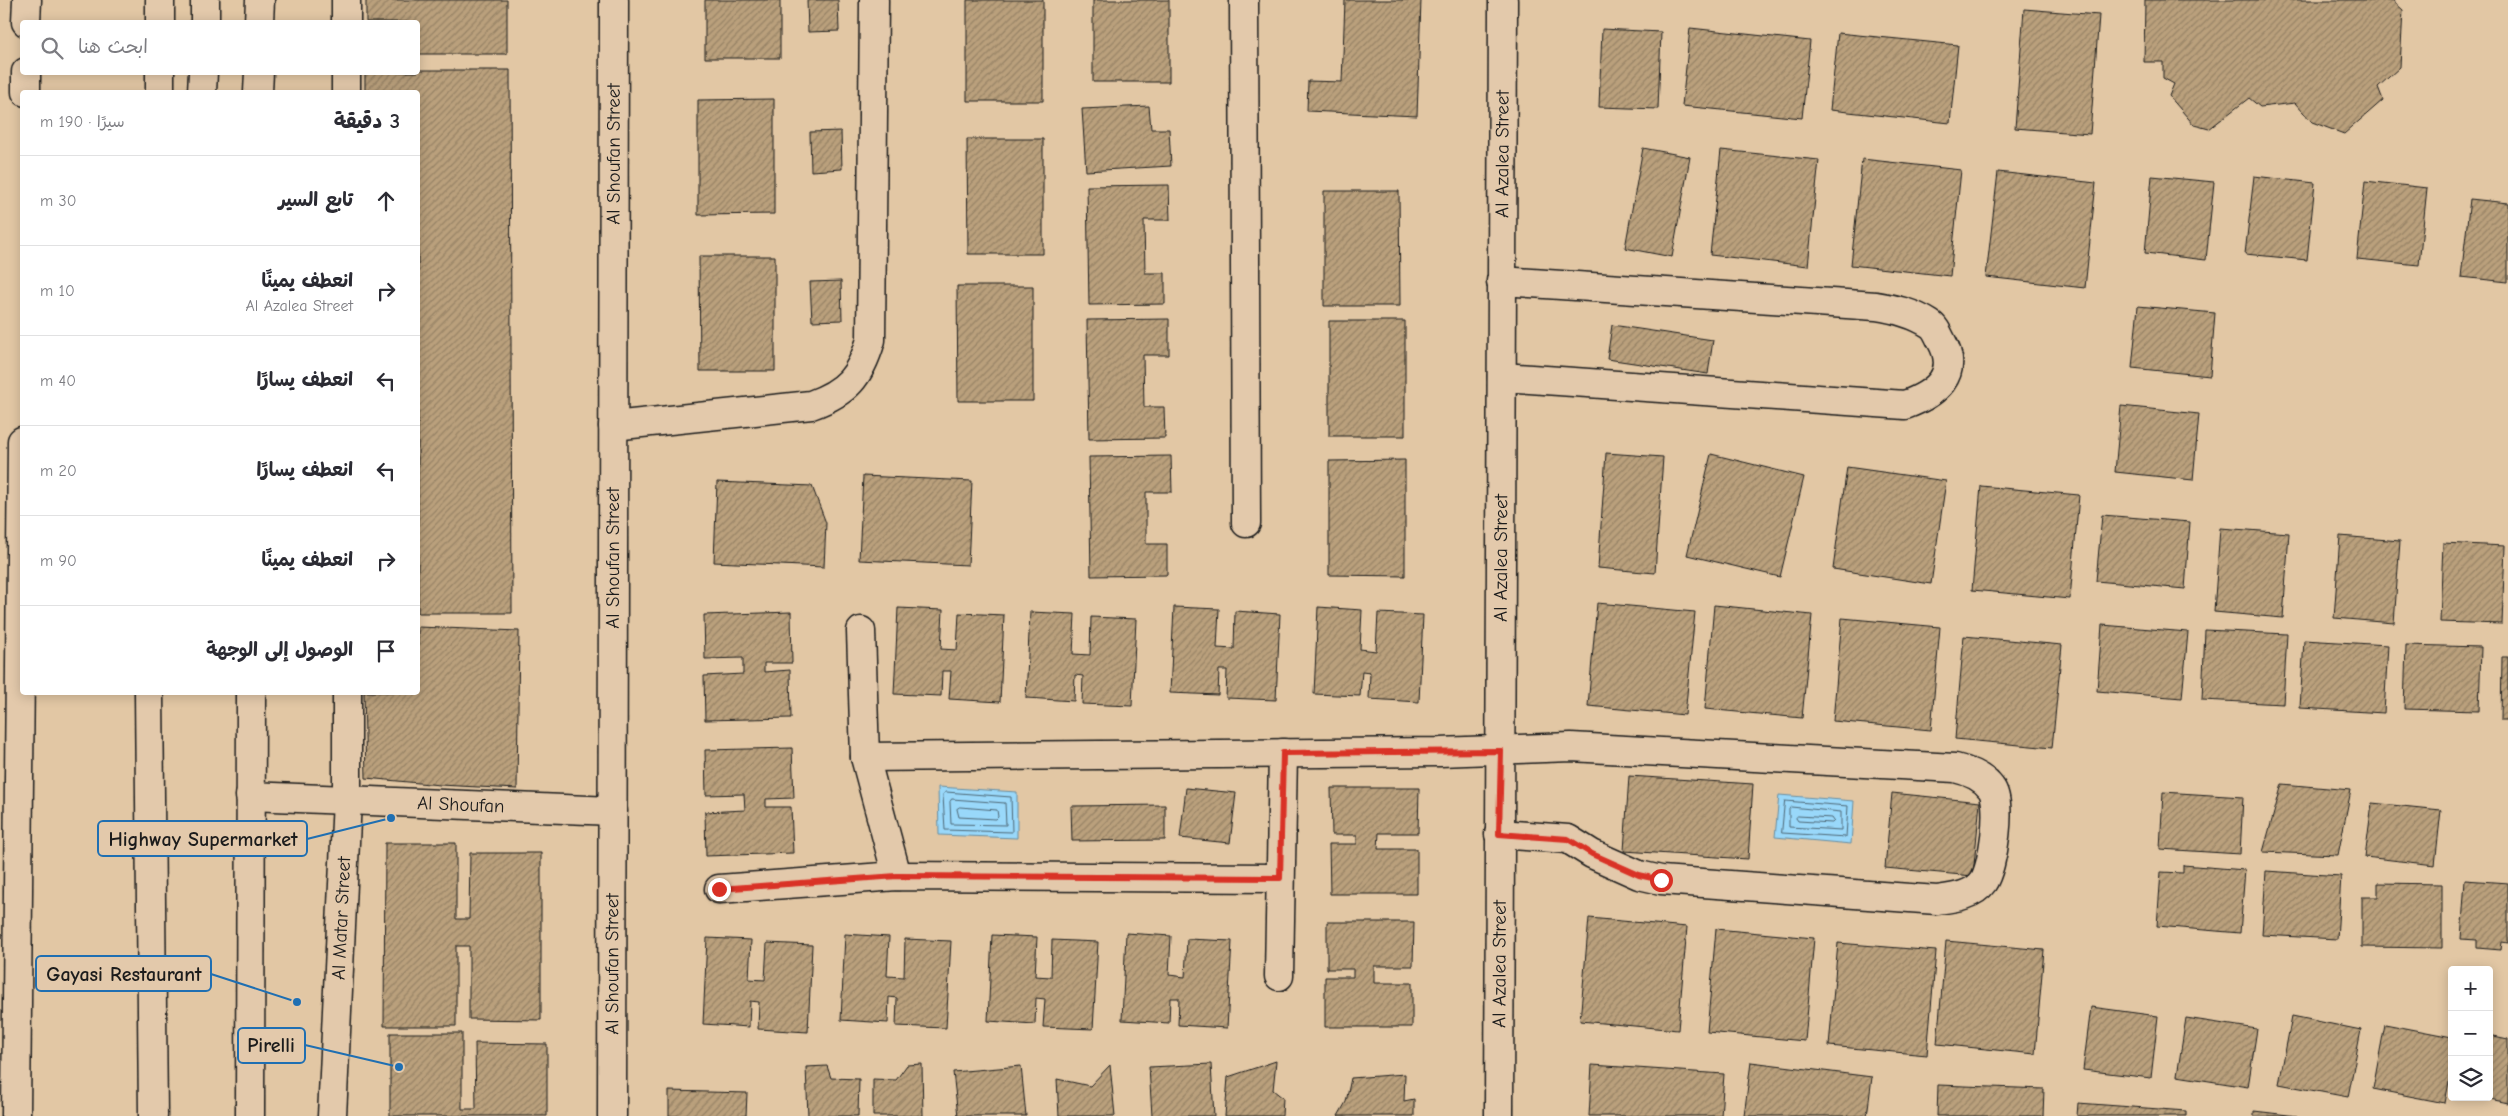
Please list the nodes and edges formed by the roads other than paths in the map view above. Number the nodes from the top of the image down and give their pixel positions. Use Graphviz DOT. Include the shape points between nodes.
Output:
graph roads {
  1 [pos="26,0"];
  2 [pos="160,0"];
  3 [pos="205,0"];
  4 [pos="260,0"];
  5 [pos="346,0"];
  6 [pos="614,0"];
  7 [pos="874,0"];
  8 [pos="1244,0"];
  9 [pos="1503,0"];
  10 [pos="26,20"];
  11 [pos="160,20"];
  12 [pos="205,20"];
  13 [pos="259,20"];
  14 [pos="346,20"];
  15 [pos="26,75"];
  16 [pos="160,75"];
  17 [pos="203,75"];
  18 [pos="259,75"];
  19 [pos="346,75"];
  20 [pos="26,90"];
  21 [pos="160,90"];
  22 [pos="202,90"];
  23 [pos="258,90"];
  24 [pos="346,90"];
  25 [pos="1501,281"];
  26 [pos="1502,377"];
  27 [pos="613,426"];
  28 [pos="1246,523"];
  29 [pos="861,631"];
  30 [pos="20,666"];
  31 [pos="149,695"];
  32 [pos="251,695"];
  33 [pos="347,695"];
  34 [pos="1501,751"];
  35 [pos="1283,753"];
  36 [pos="865,757"];
  37 [pos="250,796"];
  38 [pos="347,800"];
  39 [pos="613,811"];
  40 [pos="1499,834"];
  41 [pos="897,876"];
  42 [pos="1280,878"];
  43 [pos="719,889"];
  44 [pos="1279,976"];
  45 [pos="16,1116"];
  46 [pos="152,1116"];
  47 [pos="250,1116"];
  48 [pos="332,1116"];
  49 [pos="612,1116"];
  50 [pos="1499,1116"];
  1 -- 10 [label="main road"];
  2 -- 11 [label="main road"];
  3 -- 12 [label="main road"];
  4 -- 13 [label="main road"];
  5 -- 14 [label="main road"];
  6 -- 27 [label="main road, Al Shoufan Street"];
  7 -- 27 [label="main road" via="871,340 864,364 849,386 831,398 811,405"];
  8 -- 28 [label="main road"];
  9 -- 25 [label="main road, Al Azalea Street"];
  15 -- 20 [label="main road"];
  16 -- 21 [label="main road"];
  17 -- 22 [label="main road"];
  18 -- 23 [label="main road"];
  19 -- 24 [label="main road"];
  25 -- 26 [label="main road, Al Azalea Street"];
  25 -- 26 [label="main road" via="1876,306 1906,312 1932,325 1944,345 1948,368 1940,384 1927,397 1905,405"];
  26 -- 34 [label="main road, Al Azalea Street"];
  27 -- 39 [label="main road, Al Shoufan Street"];
  29 -- 36 [label="main road"];
  30 -- 45 [label="main road"];
  31 -- 46 [label="main road"];
  32 -- 37 [label="main road"];
  33 -- 38 [label="main road, Al Matar Street"];
  34 -- 35 [label="main road"];
  34 -- 40 [label="main road, Al Azalea Street"];
  34 -- 40 [label="main road" via="1571,747 1954,768 1982,779 1993,789 1996,802 1990,866 1982,884 1961,897 1937,900 1661,880 1639,875 1592,854 1568,839"];
  35 -- 36 [label="main road"];
  35 -- 42 [label="main road"];
  36 -- 41 [label="main road"];
  37 -- 38 [label="main road, Al Shoufan"];
  37 -- 47 [label="main road"];
  38 -- 39 [label="main road, Al Shoufan"];
  38 -- 48 [label="main road, Al Matar Street"];
  39 -- 49 [label="main road, Al Shoufan Street"];
  40 -- 50 [label="main road, Al Azalea Street"];
  41 -- 42 [label="main road"];
  41 -- 43 [label="main road"];
  42 -- 44 [label="main road"];
}
